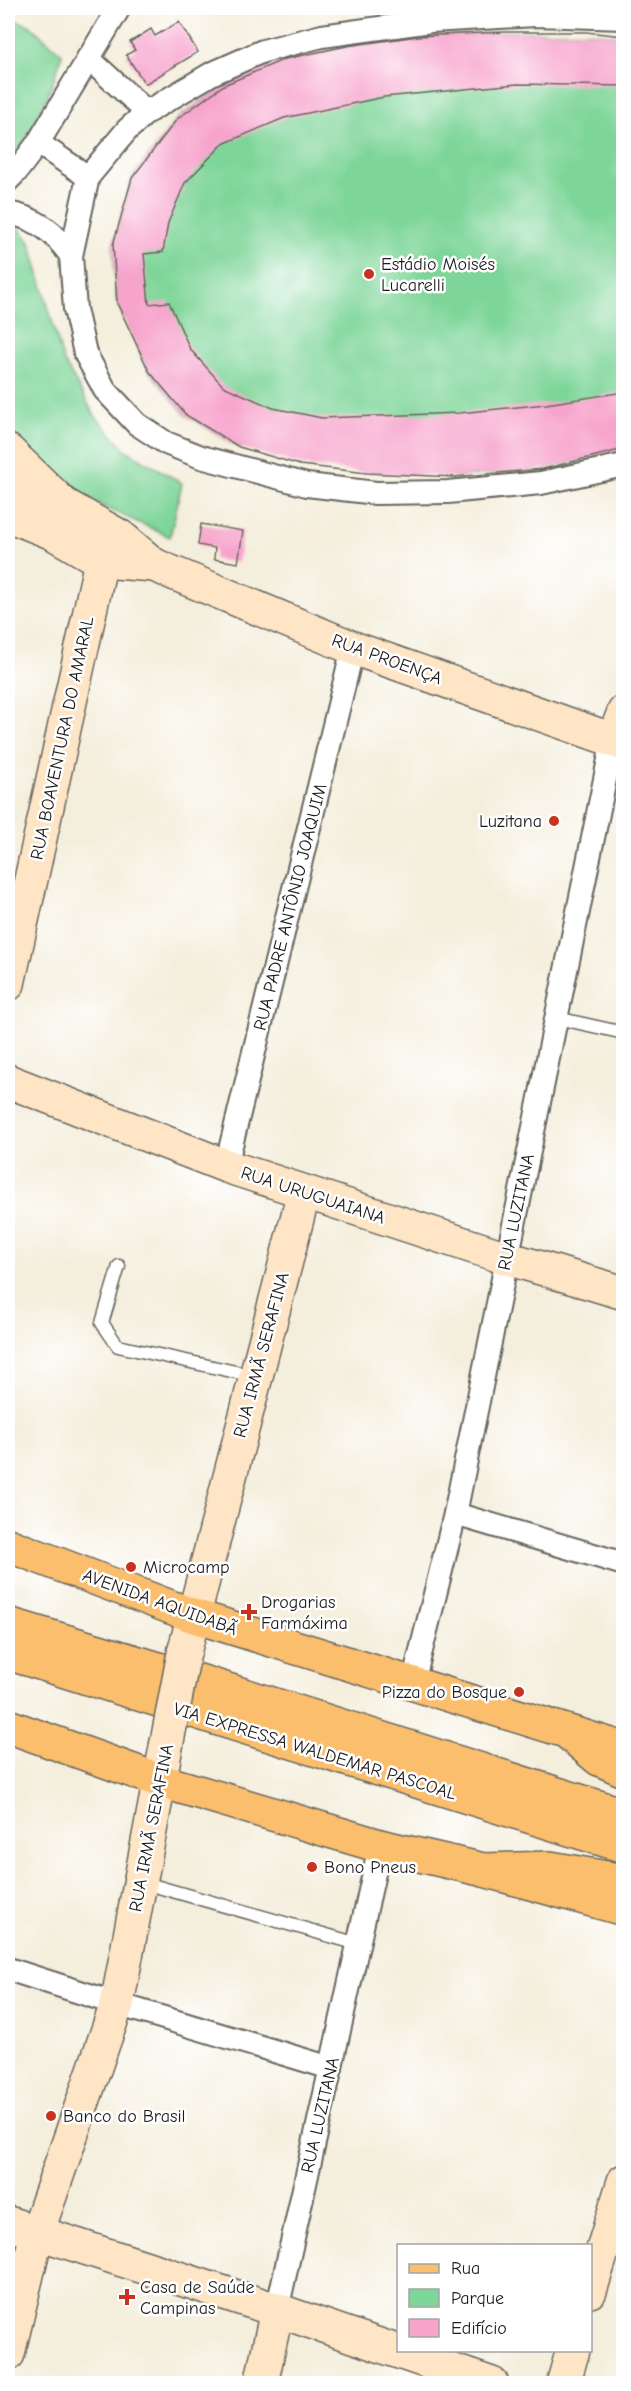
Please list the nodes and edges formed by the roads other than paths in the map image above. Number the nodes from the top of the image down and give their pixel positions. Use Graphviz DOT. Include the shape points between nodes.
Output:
graph roads {
  1 [pos="118,8"];
  2 [pos="535,11"];
  3 [pos="621,16"];
  4 [pos="88,58"];
  5 [pos="147,112"];
  6 [pos="38,143"];
  7 [pos="88,177"];
  8 [pos="8,180"];
  9 [pos="8,213"];
  10 [pos="71,256"];
  11 [pos="8,451"];
  12 [pos="624,465"];
  13 [pos="8,491"];
  14 [pos="8,496"];
  15 [pos="8,515"];
  16 [pos="58,519"];
  17 [pos="101,561"];
  18 [pos="153,565"];
  19 [pos="353,648"];
  20 [pos="620,732"];
  21 [pos="8,984"];
  22 [pos="557,1018"];
  23 [pos="624,1033"];
  24 [pos="8,1081"];
  25 [pos="226,1166"];
  26 [pos="304,1192"];
  27 [pos="507,1258"];
  28 [pos="119,1266"];
  29 [pos="624,1293"];
  30 [pos="256,1376"];
  31 [pos="455,1514"];
  32 [pos="8,1545"];
  33 [pos="624,1564"];
  34 [pos="194,1616"];
  35 [pos="8,1624"];
  36 [pos="8,1653"];
  37 [pos="413,1683"];
  38 [pos="8,1726"];
  39 [pos="567,1732"];
  40 [pos="624,1749"];
  41 [pos="624,1770"];
  42 [pos="161,1781"];
  43 [pos="624,1815"];
  44 [pos="380,1846"];
  45 [pos="624,1846"];
  46 [pos="484,1870"];
  47 [pos="624,1881"];
  48 [pos="141,1882"];
  49 [pos="624,1909"];
  50 [pos="358,1944"];
  51 [pos="8,1969"];
  52 [pos="117,2004"];
  53 [pos="331,2068"];
  54 [pos="624,2181"];
  55 [pos="22,2228"];
  56 [pos="592,2288"];
  57 [pos="277,2310"];
  58 [pos="397,2351"];
  59 [pos="399,2352"];
  60 [pos="572,2352"];
  61 [pos="8,2354"];
  62 [pos="261,2384"];
  63 [pos="492,2384"];
  64 [pos="563,2384"];
  1 -- 4 [label="street"];
  2 -- 3 [label="street"];
  2 -- 5 [label="street" via="431,21 312,39 263,51 221,69"];
  4 -- 5 [label="street"];
  4 -- 6 [label="street"];
  5 -- 7 [label="street"];
  6 -- 7 [label="street"];
  6 -- 8 [label="street"];
  7 -- 10 [label="street"];
  9 -- 10 [label="street" via="25,216 48,228"];
  10 -- 12 [label="street" via="75,309 85,352 105,390 137,424 166,443 201,457 307,485 376,493 448,492 541,483"];
  11 -- 16 [label="main road"];
  13 -- 16 [label="main road, RUA PROENÇA"];
  14 -- 16 [label="main road, RUA PROENÇA" via="32,519"];
  15 -- 16 [label="main road, RUA PROENÇA"];
  16 -- 17 [label="main road, RUA PROENÇA"];
  16 -- 18 [label="main road, RUA PROENÇA" via="122,537"];
  17 -- 18 [label="main road, RUA PROENÇA"];
  17 -- 21 [label="main road, RUA BOAVENTURA DO AMARAL"];
  18 -- 19 [label="main road, RUA PROENÇA"];
  19 -- 20 [label="main road, RUA PROENÇA"];
  19 -- 25 [label="street, RUA PADRE ANTÔNIO JOAQUIM"];
  20 -- 22 [label="street, RUA LUZITANA"];
  22 -- 23 [label="lane"];
  22 -- 27 [label="street, RUA LUZITANA"];
  24 -- 25 [label="main road, RUA URUGUAIANA"];
  25 -- 26 [label="main road, RUA URUGUAIANA"];
  26 -- 27 [label="main road, RUA URUGUAIANA"];
  26 -- 30 [label="main road, RUA IRMÃ SERAFINA"];
  27 -- 29 [label="main road, RUA URUGUAIANA"];
  27 -- 31 [label="street, RUA LUZITANA"];
  28 -- 30 [label="lane" via="102,1323 118,1346"];
  30 -- 34 [label="main road, RUA IRMÃ SERAFINA"];
  31 -- 33 [label="street"];
  31 -- 37 [label="street, RUA LUZITANA"];
  32 -- 34 [label="main road, AVENIDA AQUIDABÃ"];
  34 -- 37 [label="main road, AVENIDA AQUIDABÃ"];
  34 -- 42 [label="main road, RUA IRMÃ SERAFINA, bridge"];
  35 -- 43 [label="main road, VIA EXPRESSA WALDEMAR PASCOAL"];
  36 -- 45 [label="main road, VIA EXPRESSA WALDEMAR PASCOAL"];
  37 -- 39 [label="main road, AVENIDA AQUIDABÃ"];
  38 -- 42 [label="main road"];
  39 -- 40 [label="main road, AVENIDA AQUIDABÃ"];
  39 -- 41 [label="main road" via="599,1759"];
  42 -- 44 [label="main road"];
  42 -- 48 [label="main road, RUA IRMÃ SERAFINA"];
  44 -- 46 [label="main road"];
  44 -- 50 [label="street, RUA LUZITANA"];
  46 -- 47 [label="main road" via="550,1868"];
  46 -- 49 [label="main road"];
  48 -- 50 [label="lane"];
  48 -- 52 [label="main road, RUA IRMÃ SERAFINA"];
  50 -- 53 [label="street, RUA LUZITANA"];
  51 -- 52 [label="street"];
  52 -- 53 [label="street"];
  52 -- 55 [label="main road, RUA IRMÃ SERAFINA"];
  53 -- 57 [label="street, RUA LUZITANA"];
  54 -- 56 [label="main road"];
  55 -- 57 [label="main road"];
  55 -- 61 [label="main road, RUA IRMÃ SERAFINA"];
  57 -- 58 [label="main road"];
  57 -- 62 [label="main road, RUA LUZITANA"];
  59 -- 63 [label="main road"];
  60 -- 64 [label="main road"];
}
